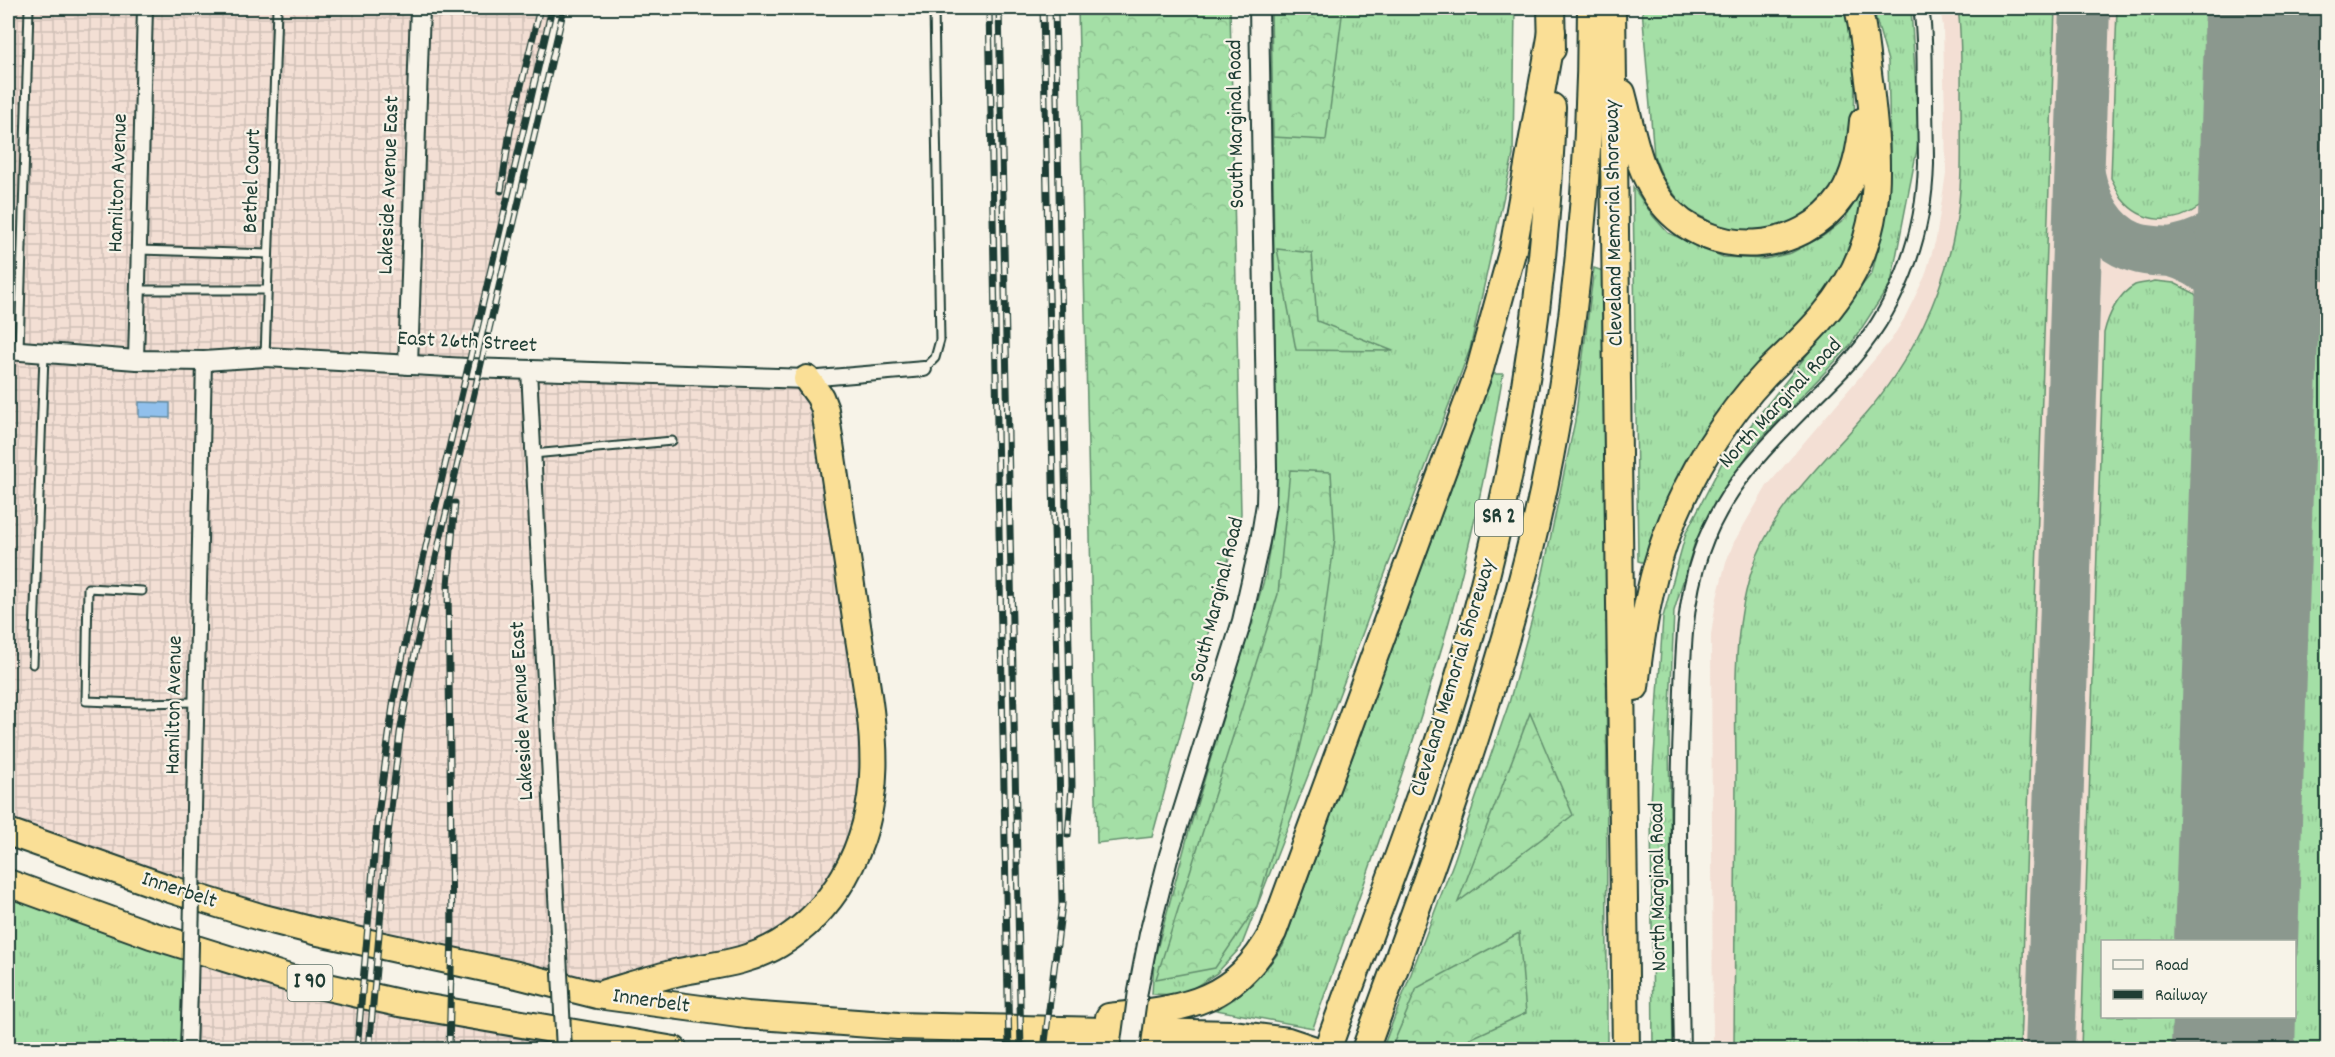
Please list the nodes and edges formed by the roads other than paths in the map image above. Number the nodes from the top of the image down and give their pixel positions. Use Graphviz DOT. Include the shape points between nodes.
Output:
graph roads {
  1 [pos="29,8"];
  2 [pos="145,8"];
  3 [pos="278,8"];
  4 [pos="420,8"];
  5 [pos="934,8"];
  6 [pos="1258,8"];
  7 [pos="1591,8"];
  8 [pos="1612,8"];
  9 [pos="1858,8"];
  10 [pos="1921,8"];
  11 [pos="1551,20"];
  12 [pos="1612,58"];
  13 [pos="1867,65"];
  14 [pos="138,250"];
  15 [pos="268,254"];
  16 [pos="137,290"];
  17 [pos="267,290"];
  18 [pos="13,350"];
  19 [pos="44,352"];
  20 [pos="265,357"];
  21 [pos="136,360"];
  22 [pos="204,361"];
  23 [pos="408,364"];
  24 [pos="924,369"];
  25 [pos="529,370"];
  26 [pos="807,379"];
  27 [pos="672,441"];
  28 [pos="533,454"];
  29 [pos="142,591"];
  30 [pos="33,664"];
  31 [pos="196,702"];
  32 [pos="1623,798"];
  33 [pos="8,832"];
  34 [pos="8,884"];
  35 [pos="597,995"];
  36 [pos="1004,1028"];
  37 [pos="633,1046"];
  38 [pos="188,1050"];
  39 [pos="564,1050"];
  40 [pos="674,1050"];
  41 [pos="1130,1050"];
  42 [pos="1315,1050"];
  43 [pos="1327,1050"];
  44 [pos="1365,1050"];
  45 [pos="1626,1050"];
  46 [pos="1682,1050"];
  1 -- 18 [label="lane"];
  2 -- 14 [label="street, Hamilton Avenue"];
  3 -- 15 [label="lane, Bethel Court"];
  4 -- 23 [label="street, Lakeside Avenue East"];
  5 -- 24 [label="lane" via="940,340 935,357"];
  6 -- 41 [label="street, South Marginal Road, bridge" via="1266,504 1242,621 1169,855 1149,934"];
  7 -- 44 [label="highway" via="1583,218 1544,483 1516,604 1474,746"];
  8 -- 12 [label="highway, Cleveland Memorial Shoreway"];
  9 -- 13 [label="highway"];
  10 -- 46 [label="street, North Marginal Road" via="1926,165 1922,208 1904,275 1886,312 1861,348 1752,461 1728,495 1705,540 1690,590 1680,764"];
  11 -- 36 [label="highway" via="1513,249 1480,369 1265,946 1237,980 1196,1002 1161,1011"];
  11 -- 43 [label="highway, Cleveland Memorial Shoreway / SR 2" via="1551,153 1545,232 1528,366 1504,496 1473,625 1434,755"];
  12 -- 13 [label="highway" via="1643,167 1664,206 1684,224 1708,237 1756,244 1774,242 1806,229 1842,195 1860,146"];
  12 -- 32 [label="highway, Cleveland Memorial Shoreway"];
  13 -- 32 [label="highway" via="1876,150 1876,193 1870,230 1843,291 1733,414 1677,510 1660,553 1642,624"];
  14 -- 15 [label="lane"];
  14 -- 16 [label="street, Hamilton Avenue"];
  15 -- 17 [label="lane, Bethel Court"];
  16 -- 17 [label="lane"];
  16 -- 21 [label="street, Hamilton Avenue"];
  17 -- 20 [label="lane, Bethel Court"];
  18 -- 19 [label="street, East 26th Street"];
  19 -- 21 [label="street, East 26th Street"];
  19 -- 30 [label="lane"];
  20 -- 22 [label="street, East 26th Street"];
  20 -- 23 [label="street, East 26th Street"];
  21 -- 22 [label="street, East 26th Street"];
  22 -- 31 [label="street, Hamilton Avenue"];
  23 -- 25 [label="street, East 26th Street"];
  24 -- 26 [label="street, East 26th Street"];
  25 -- 26 [label="street, East 26th Street"];
  25 -- 28 [label="street, Lakeside Avenue East"];
  26 -- 35 [label="highway" via="825,410 874,740 873,796 865,831 832,894 800,930 779,944 738,962 679,972"];
  27 -- 28 [label="lane"];
  28 -- 39 [label="street, Lakeside Avenue East, bridge"];
  29 -- 31 [label="lane" via="88,588 86,701"];
  31 -- 38 [label="street, Hamilton Avenue, bridge"];
  32 -- 45 [label="highway, Cleveland Memorial Shoreway"];
  33 -- 35 [label="highway, Innerbelt / I 90" via="260,917"];
  34 -- 37 [label="highway, Innerbelt / I 90" via="150,935 292,979 399,1004"];
  35 -- 36 [label="highway, Innerbelt / I 90" via="797,1019"];
  36 -- 42 [label="highway, Innerbelt / I 90" via="1232,1034 1288,1041"];
  37 -- 40 [label="highway, Innerbelt / I 90"];
}
